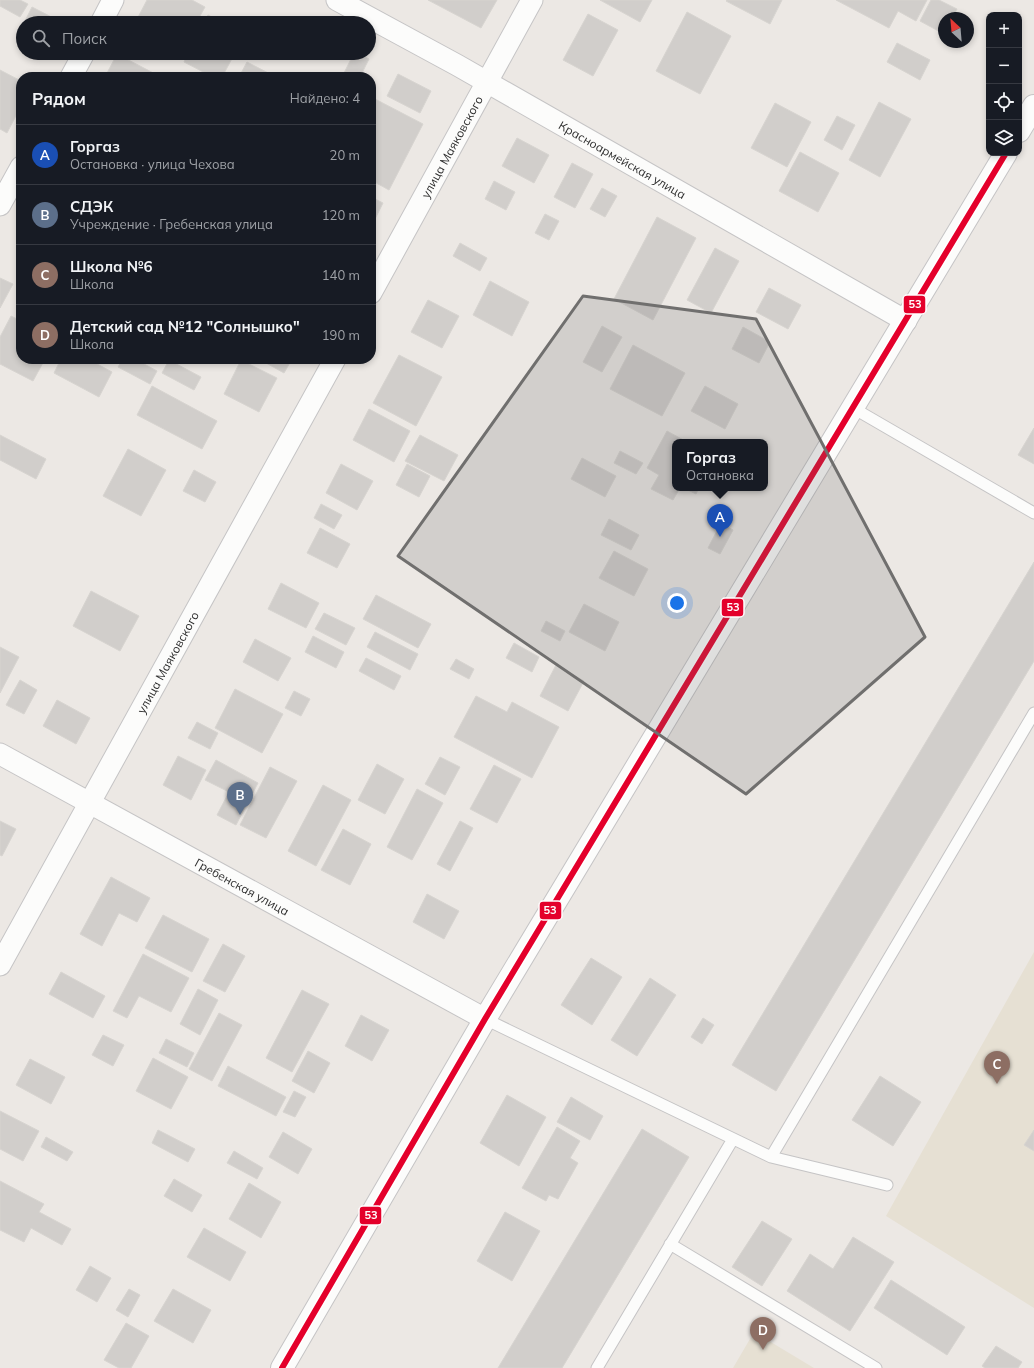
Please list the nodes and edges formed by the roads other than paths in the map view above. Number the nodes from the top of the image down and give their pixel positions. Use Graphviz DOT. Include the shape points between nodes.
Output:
graph roads {
  1 [pos="113,0"];
  2 [pos="337,0"];
  3 [pos="532,0"];
  4 [pos="105,16"];
  5 [pos="366,16"];
  6 [pos="376,21"];
  7 [pos="80,60"];
  8 [pos="74,72"];
  9 [pos="487,82"];
  10 [pos="1034,106"];
  11 [pos="1022,126"];
  12 [pos="1004,156"];
  13 [pos="16,176"];
  14 [pos="0,205"];
  15 [pos="376,284"];
  16 [pos="906,321"];
  17 [pos="332,364"];
  18 [pos="853,408"];
  19 [pos="1034,513"];
  20 [pos="1034,713"];
  21 [pos="0,754"];
  22 [pos="89,804"];
  23 [pos="0,965"];
  24 [pos="485,1019"];
  25 [pos="733,1139"];
  26 [pos="771,1157"];
  27 [pos="887,1185"];
  28 [pos="670,1244"];
  29 [pos="282,1368"];
  30 [pos="597,1368"];
  31 [pos="876,1368"];
  1 -- 4 [label="street"];
  2 -- 5 [label="street, Красноармейская улица"];
  3 -- 9 [label="street, улица Маяковского"];
  6 -- 9 [label="street, Красноармейская улица"];
  7 -- 8 [label="street"];
  9 -- 15 [label="street, улица Маяковского"];
  9 -- 16 [label="street, Красноармейская улица"];
  10 -- 11 [label="street"];
  12 -- 16 [label="street"];
  13 -- 14 [label="street"];
  16 -- 18 [label="street"];
  17 -- 22 [label="street, улица Маяковского"];
  18 -- 19 [label="lane"];
  18 -- 24 [label="street"];
  20 -- 26 [label="lane"];
  21 -- 22 [label="street, Гребенская улица"];
  22 -- 23 [label="street, улица Маяковского"];
  22 -- 24 [label="street, Гребенская улица"];
  24 -- 25 [label="lane"];
  24 -- 29 [label="street"];
  25 -- 26 [label="lane"];
  25 -- 28 [label="lane"];
  26 -- 27 [label="lane"];
  28 -- 30 [label="lane"];
  28 -- 31 [label="lane"];
}
